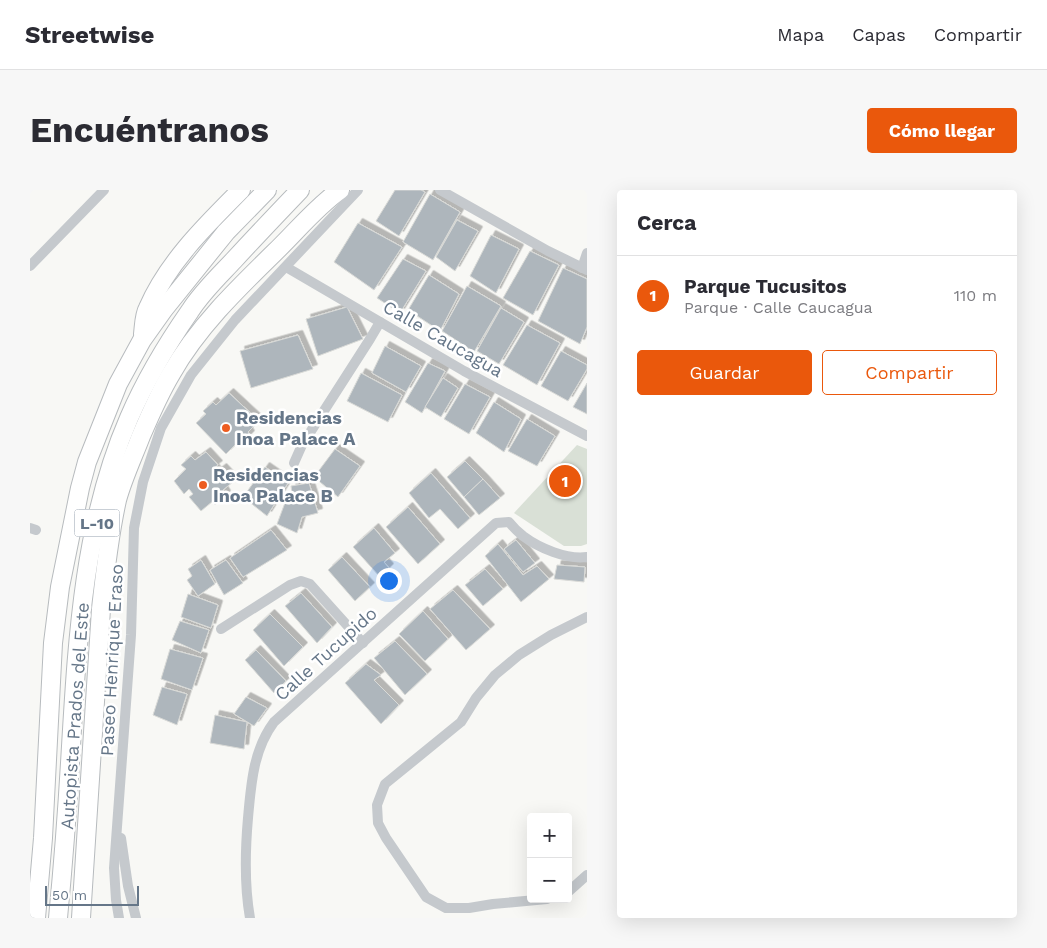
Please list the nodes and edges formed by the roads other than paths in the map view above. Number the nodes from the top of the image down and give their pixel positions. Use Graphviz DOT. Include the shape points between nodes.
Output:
graph roads {
  1 [pos="104,190"];
  2 [pos="241,190"];
  3 [pos="267,190"];
  4 [pos="300,190"];
  5 [pos="340,190"];
  6 [pos="358,190"];
  7 [pos="440,190"];
  8 [pos="587,253"];
  9 [pos="30,266"];
  10 [pos="286,267"];
  11 [pos="584,269"];
  12 [pos="380,322"];
  13 [pos="142,340"];
  14 [pos="587,436"];
  15 [pos="294,463"];
  16 [pos="587,557"];
  17 [pos="587,617"];
  18 [pos="221,629"];
  19 [pos="363,643"];
  20 [pos="118,817"];
  21 [pos="587,875"];
  22 [pos="572,888"];
  23 [pos="527,901"];
  24 [pos="36,918"];
  25 [pos="58,918"];
  26 [pos="81,918"];
  27 [pos="119,918"];
  28 [pos="136,918"];
  29 [pos="250,918"];
  1 -- 9 [label="street"];
  2 -- 13 [label="highway, L-10" via="188,245 165,278 147,309"];
  3 -- 13 [label="highway, Autopista Prados del Este / L-10" via="226,232"];
  4 -- 25 [label="highway, Autopista Prados del Este / L-10" via="191,309 147,381 116,453 100,506 82,599"];
  5 -- 26 [label="highway" via="323,203 211,317 170,374 128,467 108,550 101,609"];
  6 -- 10 [label="street, Paseo Henrique Eraso"];
  7 -- 11 [label="street"];
  8 -- 11 [label="street"];
  10 -- 12 [label="street, Calle Caucagua"];
  10 -- 20 [label="street, Paseo Henrique Eraso" via="235,320 191,375 161,428 143,482 134,528 131,635"];
  12 -- 14 [label="street, Calle Caucagua"];
  12 -- 15 [label="street" via="302,445"];
  13 -- 24 [label="highway, Autopista Prados del Este / L-10" via="118,384 87,462 60,587 52,643"];
  16 -- 19 [label="street, Calle Tucupido" via="566,556 544,548 523,536 509,522 496,523"];
  17 -- 23 [label="street" via="519,655 495,675 461,722 385,784 377,805 378,822 386,838 426,898 446,908"];
  18 -- 19 [label="street" via="301,580 310,584"];
  19 -- 29 [label="street, Calle Tucupido" via="266,732 252,778 245,882"];
  20 -- 27 [label="street" via="114,868"];
  20 -- 28 [label="street"];
  21 -- 22 [label="street"];
}
